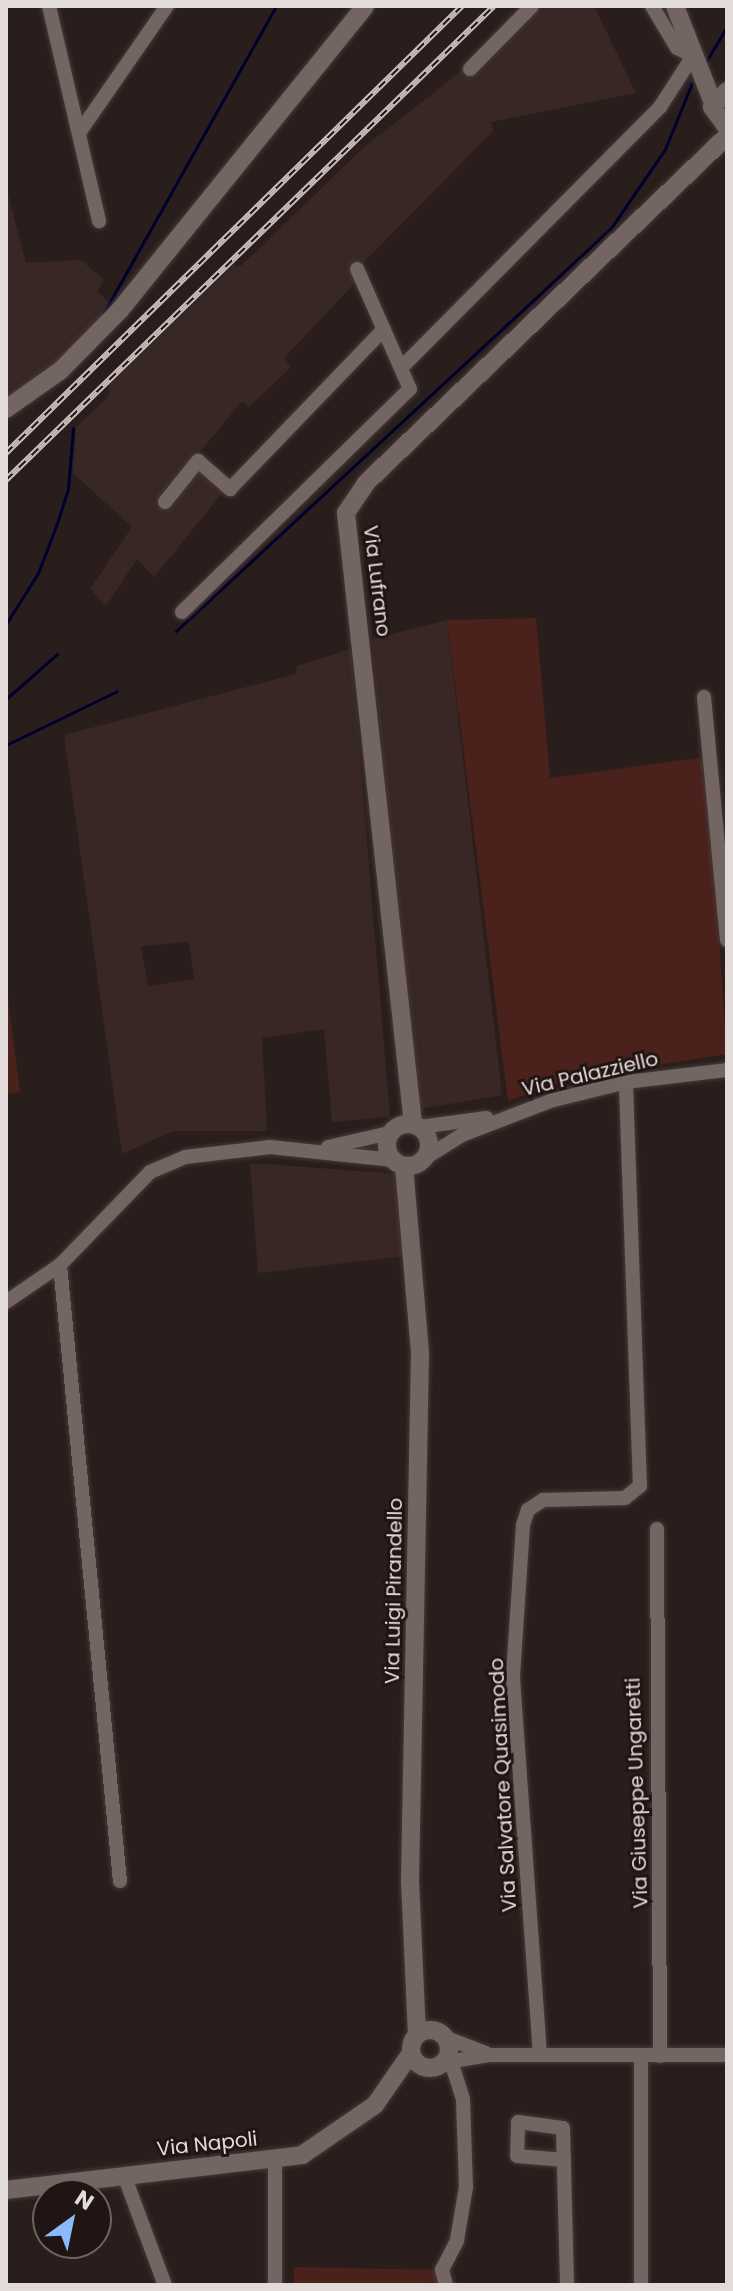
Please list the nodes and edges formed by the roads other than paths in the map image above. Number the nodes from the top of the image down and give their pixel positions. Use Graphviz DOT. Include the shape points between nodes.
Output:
graph roads {
  1 [pos="167,6"];
  2 [pos="365,6"];
  3 [pos="532,6"];
  4 [pos="652,6"];
  5 [pos="675,6"];
  6 [pos="54,10"];
  7 [pos="693,56"];
  8 [pos="470,69"];
  9 [pos="720,99"];
  10 [pos="727,128"];
  11 [pos="79,133"];
  12 [pos="727,136"];
  13 [pos="699,160"];
  14 [pos="99,221"];
  15 [pos="357,269"];
  16 [pos="384,329"];
  17 [pos="401,368"];
  18 [pos="6,409"];
  19 [pos="165,502"];
  20 [pos="182,612"];
  21 [pos="704,697"];
  22 [pos="727,940"];
  23 [pos="727,1070"];
  24 [pos="626,1082"];
  25 [pos="510,1113"];
  26 [pos="405,1128"];
  27 [pos="308,1150"];
  28 [pos="410,1162"];
  29 [pos="60,1265"];
  30 [pos="6,1302"];
  31 [pos="657,1529"];
  32 [pos="120,1881"];
  33 [pos="418,1987"];
  34 [pos="417,2034"];
  35 [pos="411,2053"];
  36 [pos="442,2054"];
  37 [pos="490,2055"];
  38 [pos="540,2055"];
  39 [pos="641,2055"];
  40 [pos="727,2055"];
  41 [pos="660,2056"];
  42 [pos="391,2090"];
  43 [pos="275,2160"];
  44 [pos="564,2160"];
  45 [pos="124,2175"];
  46 [pos="6,2190"];
  47 [pos="444,2278"];
  48 [pos="165,2285"];
  49 [pos="275,2285"];
  50 [pos="567,2285"];
  51 [pos="641,2285"];
  1 -- 11 [label="street"];
  2 -- 18 [label="street" via="120,310 61,370"];
  3 -- 8 [label="street"];
  4 -- 7 [label="street" via="677,48"];
  5 -- 7 [label="street"];
  6 -- 11 [label="street"];
  7 -- 9 [label="street"];
  7 -- 17 [label="street" via="660,107"];
  9 -- 10 [label="street"];
  9 -- 13 [label="street, Via Lufrano"];
  11 -- 14 [label="street"];
  12 -- 13 [label="street, Via Lufrano"];
  13 -- 26 [label="street, Via Lufrano" via="647,220 366,483 346,513"];
  15 -- 16 [label="street"];
  16 -- 17 [label="street"];
  16 -- 19 [label="street" via="230,489 198,461"];
  17 -- 20 [label="street" via="410,389"];
  21 -- 22 [label="street"];
  23 -- 24 [label="street, Via Palazziello"];
  24 -- 25 [label="street, Via Palazziello"];
  24 -- 38 [label="street, Via Salvatore Quasimodo" via="640,1486 625,1498 543,1500 528,1510 523,1525 513,1676"];
  25 -- 26 [label="street, Via Palazziello"];
  25 -- 28 [label="street, Via Palazziello"];
  26 -- 27 [label="street, Via Palazziello"];
  26 -- 28 [label="street"];
  26 -- 28 [label="street" via="428,1138"];
  27 -- 28 [label="street, Via Palazziello"];
  27 -- 29 [label="street, Via Palazziello" via="228,1147 164,1165 124,1195"];
  28 -- 33 [label="street, Via Luigi Pirandello" via="420,1354 410,1881"];
  29 -- 30 [label="street, Via Palazziello"];
  29 -- 32 [label="street"];
  31 -- 41 [label="street, Via Giuseppe Ungaretti"];
  33 -- 34 [label="street, Via Luigi Pirandello"];
  33 -- 36 [label="street, Via Luigi Pirandello"];
  34 -- 35 [label="street, Via Luigi Pirandello"];
  34 -- 36 [label="street"];
  35 -- 36 [label="street"];
  35 -- 42 [label="street, Via Napoli"];
  36 -- 37 [label="street"];
  36 -- 37 [label="street"];
  36 -- 42 [label="street, Via Napoli"];
  36 -- 47 [label="street" via="457,2078 465,2195"];
  37 -- 38 [label="street"];
  38 -- 39 [label="street"];
  39 -- 41 [label="street"];
  39 -- 51 [label="street"];
  40 -- 41 [label="street"];
  42 -- 43 [label="street, Via Napoli" via="332,2141"];
  43 -- 45 [label="street, Via Napoli"];
  43 -- 49 [label="street"];
  44 -- 50 [label="street"];
  45 -- 46 [label="street, Via Napoli"];
  45 -- 48 [label="street"];
}
